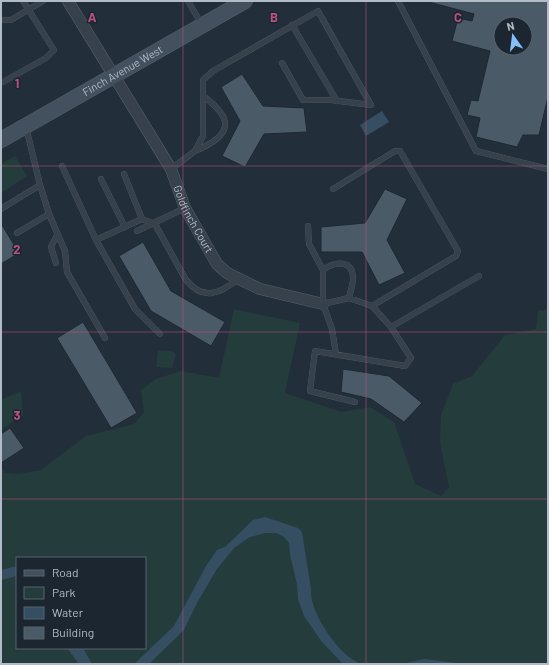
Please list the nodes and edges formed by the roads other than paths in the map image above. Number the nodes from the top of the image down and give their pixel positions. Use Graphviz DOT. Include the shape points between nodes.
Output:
graph roads {
  1 [pos="23,1"];
  2 [pos="43,1"];
  3 [pos="68,1"];
  4 [pos="188,1"];
  5 [pos="244,1"];
  6 [pos="398,1"];
  7 [pos="29,10"];
  8 [pos="1,20"];
  9 [pos="202,25"];
  10 [pos="292,25"];
  11 [pos="282,63"];
  12 [pos="113,75"];
  13 [pos="3,82"];
  14 [pos="203,96"];
  15 [pos="337,101"];
  16 [pos="26,126"];
  17 [pos="1,140"];
  18 [pos="195,151"];
  19 [pos="62,166"];
  20 [pos="548,169"];
  21 [pos="171,170"];
  22 [pos="124,174"];
  23 [pos="101,179"];
  24 [pos="40,185"];
  25 [pos="333,189"];
  26 [pos="185,208"];
  27 [pos="1,209"];
  28 [pos="49,214"];
  29 [pos="142,219"];
  30 [pos="155,224"];
  31 [pos="308,226"];
  32 [pos="125,227"];
  33 [pos="137,231"];
  34 [pos="17,233"];
  35 [pos="57,235"];
  36 [pos="96,240"];
  37 [pos="56,263"];
  38 [pos="323,270"];
  39 [pos="479,276"];
  40 [pos="238,279"];
  41 [pos="349,298"];
  42 [pos="323,304"];
  43 [pos="372,306"];
  44 [pos="391,327"];
  45 [pos="160,334"];
  46 [pos="105,338"];
  47 [pos="336,354"];
  48 [pos="355,402"];
  1 -- 7 [label="lane"];
  2 -- 7 [label="lane"];
  3 -- 12 [label="street, Goldfinch Court"];
  4 -- 9 [label="lane"];
  5 -- 9 [label="main road, Finch Avenue West"];
  6 -- 20 [label="lane" via="476,151"];
  7 -- 8 [label="lane" via="11,20"];
  7 -- 13 [label="lane" via="54,50 46,58"];
  9 -- 12 [label="main road, Finch Avenue West"];
  10 -- 14 [label="lane" via="213,71 202,80"];
  10 -- 15 [label="lane"];
  10 -- 15 [label="lane" via="318,11 371,105"];
  11 -- 15 [label="lane" via="303,100"];
  12 -- 16 [label="main road, Finch Avenue West"];
  12 -- 21 [label="street, Goldfinch Court"];
  14 -- 18 [label="lane" via="203,136"];
  14 -- 18 [label="lane" via="217,106 224,119 224,127 219,139"];
  16 -- 17 [label="main road, Finch Avenue West"];
  16 -- 24 [label="lane"];
  18 -- 21 [label="lane"];
  19 -- 36 [label="lane"];
  21 -- 26 [label="street, Goldfinch Court"];
  22 -- 29 [label="lane"];
  23 -- 32 [label="lane"];
  24 -- 27 [label="lane"];
  24 -- 28 [label="lane"];
  25 -- 43 [label="lane" via="395,151 400,151 458,251 456,256"];
  26 -- 30 [label="lane"];
  26 -- 40 [label="street, Goldfinch Court" via="217,264 226,273"];
  28 -- 34 [label="lane"];
  28 -- 35 [label="lane"];
  29 -- 30 [label="lane"];
  29 -- 32 [label="lane"];
  30 -- 33 [label="lane"];
  30 -- 40 [label="lane" via="193,288 206,294 216,293"];
  31 -- 38 [label="lane" via="309,244"];
  32 -- 36 [label="lane"];
  35 -- 37 [label="lane" via="51,247"];
  35 -- 46 [label="lane" via="65,251 67,272"];
  36 -- 45 [label="lane" via="134,309"];
  38 -- 41 [label="lane" via="333,263 344,263 350,269 353,279"];
  38 -- 42 [label="lane"];
  39 -- 44 [label="lane"];
  40 -- 42 [label="street, Goldfinch Court" via="260,289"];
  41 -- 42 [label="lane"];
  41 -- 43 [label="lane"];
  42 -- 47 [label="lane" via="332,329"];
  43 -- 44 [label="lane"];
  44 -- 47 [label="lane" via="411,358 405,366"];
  47 -- 48 [label="lane" via="315,351 310,391"];
}
